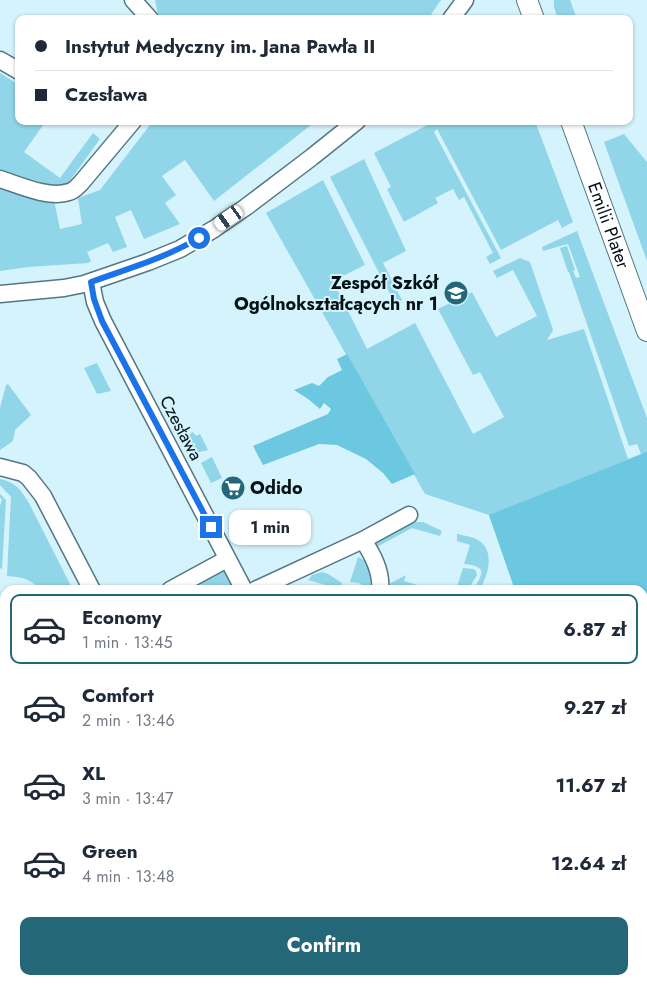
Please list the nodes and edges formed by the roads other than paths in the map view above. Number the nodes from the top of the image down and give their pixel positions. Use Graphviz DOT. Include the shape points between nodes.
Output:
graph roads {
  1 [pos="132,0"];
  2 [pos="464,0"];
  3 [pos="527,0"];
  4 [pos="146,15"];
  5 [pos="454,15"];
  6 [pos="533,15"];
  7 [pos="0,60"];
  8 [pos="15,68"];
  9 [pos="130,125"];
  10 [pos="351,125"];
  11 [pos="572,125"];
  12 [pos="0,179"];
  13 [pos="91,282"];
  14 [pos="0,294"];
  15 [pos="647,331"];
  16 [pos="0,467"];
  17 [pos="409,515"];
  18 [pos="364,540"];
  19 [pos="227,559"];
  20 [pos="89,585"];
  21 [pos="179,585"];
  22 [pos="241,585"];
  23 [pos="266,585"];
  24 [pos="381,585"];
  1 -- 4 [label="street"];
  2 -- 5 [label="street"];
  3 -- 6 [label="street"];
  7 -- 8 [label="street"];
  9 -- 12 [label="street" via="76,189 69,192 42,192"];
  10 -- 13 [label="street" via="272,188 186,246"];
  11 -- 15 [label="street, Emilii Plater"];
  13 -- 14 [label="street"];
  13 -- 19 [label="street, Czesława" via="102,321"];
  16 -- 20 [label="street" via="23,473 34,484"];
  17 -- 18 [label="street"];
  18 -- 23 [label="street"];
  18 -- 24 [label="street" via="375,560"];
  19 -- 21 [label="street"];
  19 -- 22 [label="street, Czesława"];
}
